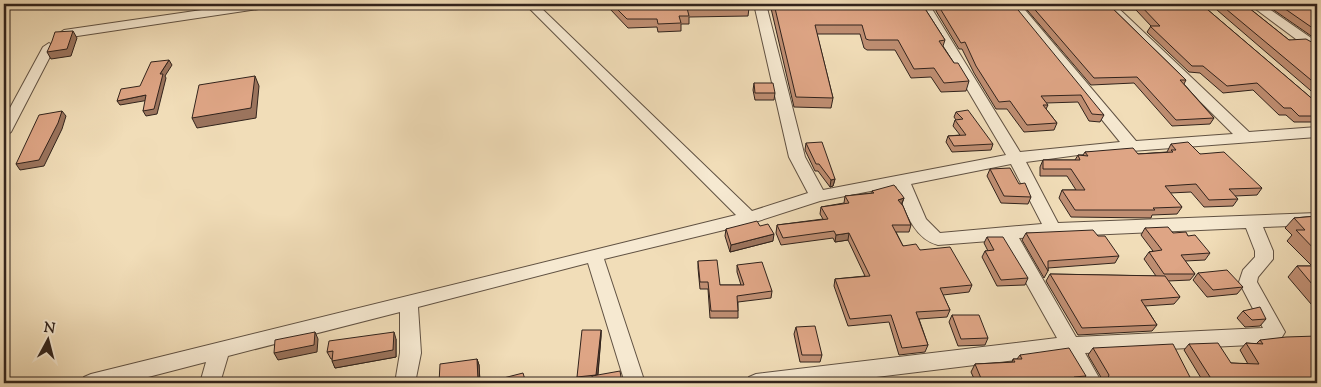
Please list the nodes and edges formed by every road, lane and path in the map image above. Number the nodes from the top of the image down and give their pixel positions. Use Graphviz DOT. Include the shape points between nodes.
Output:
graph roads {
  1 [pos="265,4"];
  2 [pos="530,4"];
  3 [pos="760,4"];
  4 [pos="923,4"];
  5 [pos="1014,4"];
  6 [pos="1108,4"];
  7 [pos="1255,4"];
  8 [pos="64,34"];
  9 [pos="1314,43"];
  10 [pos="48,47"];
  11 [pos="4,132"];
  12 [pos="1317,132"];
  13 [pos="1244,136"];
  14 [pos="1131,145"];
  15 [pos="1016,158"];
  16 [pos="901,180"];
  17 [pos="818,196"];
  18 [pos="749,218"];
  19 [pos="1317,219"];
  20 [pos="1252,222"];
  21 [pos="1053,229"];
  22 [pos="1007,233"];
  23 [pos="594,255"];
  24 [pos="408,302"];
  25 [pos="1071,345"];
  26 [pos="220,350"];
  27 [pos="91,383"];
  28 [pos="210,383"];
  29 [pos="405,383"];
  30 [pos="635,383"];
  31 [pos="756,383"];
  32 [pos="1092,383"];
  1 -- 8 [label="street"];
  2 -- 18 [label="street"];
  3 -- 17 [label="street" via="797,157"];
  4 -- 15 [label="street"];
  5 -- 14 [label="street"];
  6 -- 13 [label="street"];
  7 -- 9 [label="street"];
  10 -- 11 [label="street"];
  12 -- 13 [label="street"];
  13 -- 14 [label="street"];
  14 -- 15 [label="street"];
  15 -- 16 [label="street"];
  15 -- 21 [label="street"];
  16 -- 17 [label="street"];
  16 -- 22 [label="street" via="923,228 930,236 938,239"];
  17 -- 18 [label="street"];
  18 -- 23 [label="street"];
  19 -- 20 [label="street"];
  20 -- 21 [label="street"];
  20 -- 25 [label="street" via="1264,259 1249,275 1248,282 1275,332 1272,336"];
  21 -- 22 [label="street"];
  22 -- 25 [label="street"];
  23 -- 24 [label="street"];
  23 -- 30 [label="street"];
  24 -- 26 [label="street"];
  24 -- 29 [label="street" via="412,327 411,362"];
  25 -- 31 [label="street"];
  25 -- 32 [label="street"];
  26 -- 27 [label="street"];
  26 -- 28 [label="street"];
}
